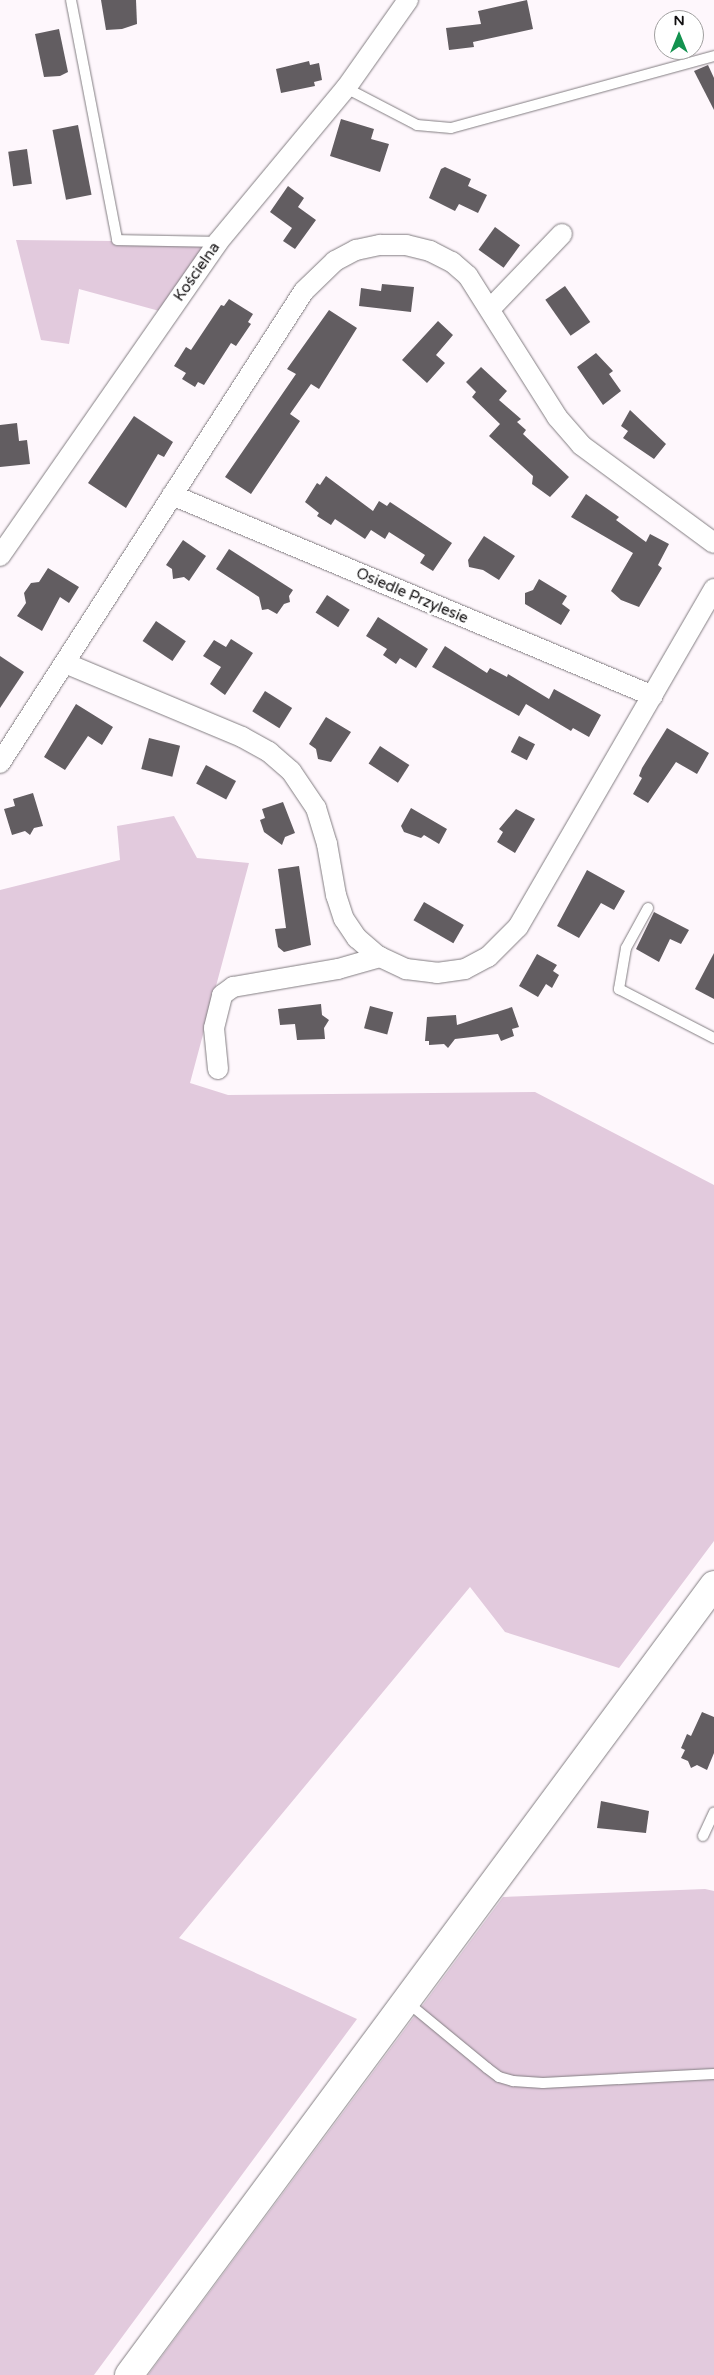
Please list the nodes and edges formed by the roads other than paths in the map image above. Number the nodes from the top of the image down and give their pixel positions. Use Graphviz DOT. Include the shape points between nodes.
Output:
graph roads {
  1 [pos="72,0"];
  2 [pos="408,0"];
  3 [pos="714,56"];
  4 [pos="346,88"];
  5 [pos="562,234"];
  6 [pos="218,242"];
  7 [pos="490,310"];
  8 [pos="172,495"];
  9 [pos="714,543"];
  10 [pos="0,556"];
  11 [pos="714,589"];
  12 [pos="65,663"];
  13 [pos="653,696"];
  14 [pos="0,763"];
  15 [pos="648,908"];
  16 [pos="380,957"];
  17 [pos="714,1038"];
  18 [pos="218,1070"];
  19 [pos="714,1585"];
  20 [pos="714,1812"];
  21 [pos="703,1836"];
  22 [pos="404,2000"];
  23 [pos="714,2074"];
  24 [pos="128,2375"];
  1 -- 6 [label="lane" via="117,240"];
  2 -- 4 [label="street, Kościelna"];
  3 -- 4 [label="lane" via="451,128 417,125"];
  4 -- 6 [label="street, Kościelna"];
  5 -- 7 [label="street"];
  6 -- 10 [label="street, Kościelna"];
  7 -- 8 [label="street" via="468,276 452,262 430,251 406,245 380,245 356,250 335,260 304,291"];
  7 -- 9 [label="street" via="557,417 581,445"];
  8 -- 12 [label="street"];
  8 -- 13 [label="street, Osiedle Przylesie"];
  11 -- 13 [label="street"];
  12 -- 14 [label="street"];
  12 -- 16 [label="street" via="242,737 269,752 291,771 310,797 320,818 344,919 357,938"];
  13 -- 16 [label="street" via="505,943 465,969 437,973 406,969"];
  15 -- 17 [label="lane" via="626,948 619,989"];
  16 -- 18 [label="street" via="338,969 232,987 222,995 214,1028"];
  19 -- 22 [label="main road"];
  20 -- 21 [label="lane"];
  22 -- 23 [label="lane" via="499,2077 513,2081 543,2083"];
  22 -- 24 [label="main road"];
}
